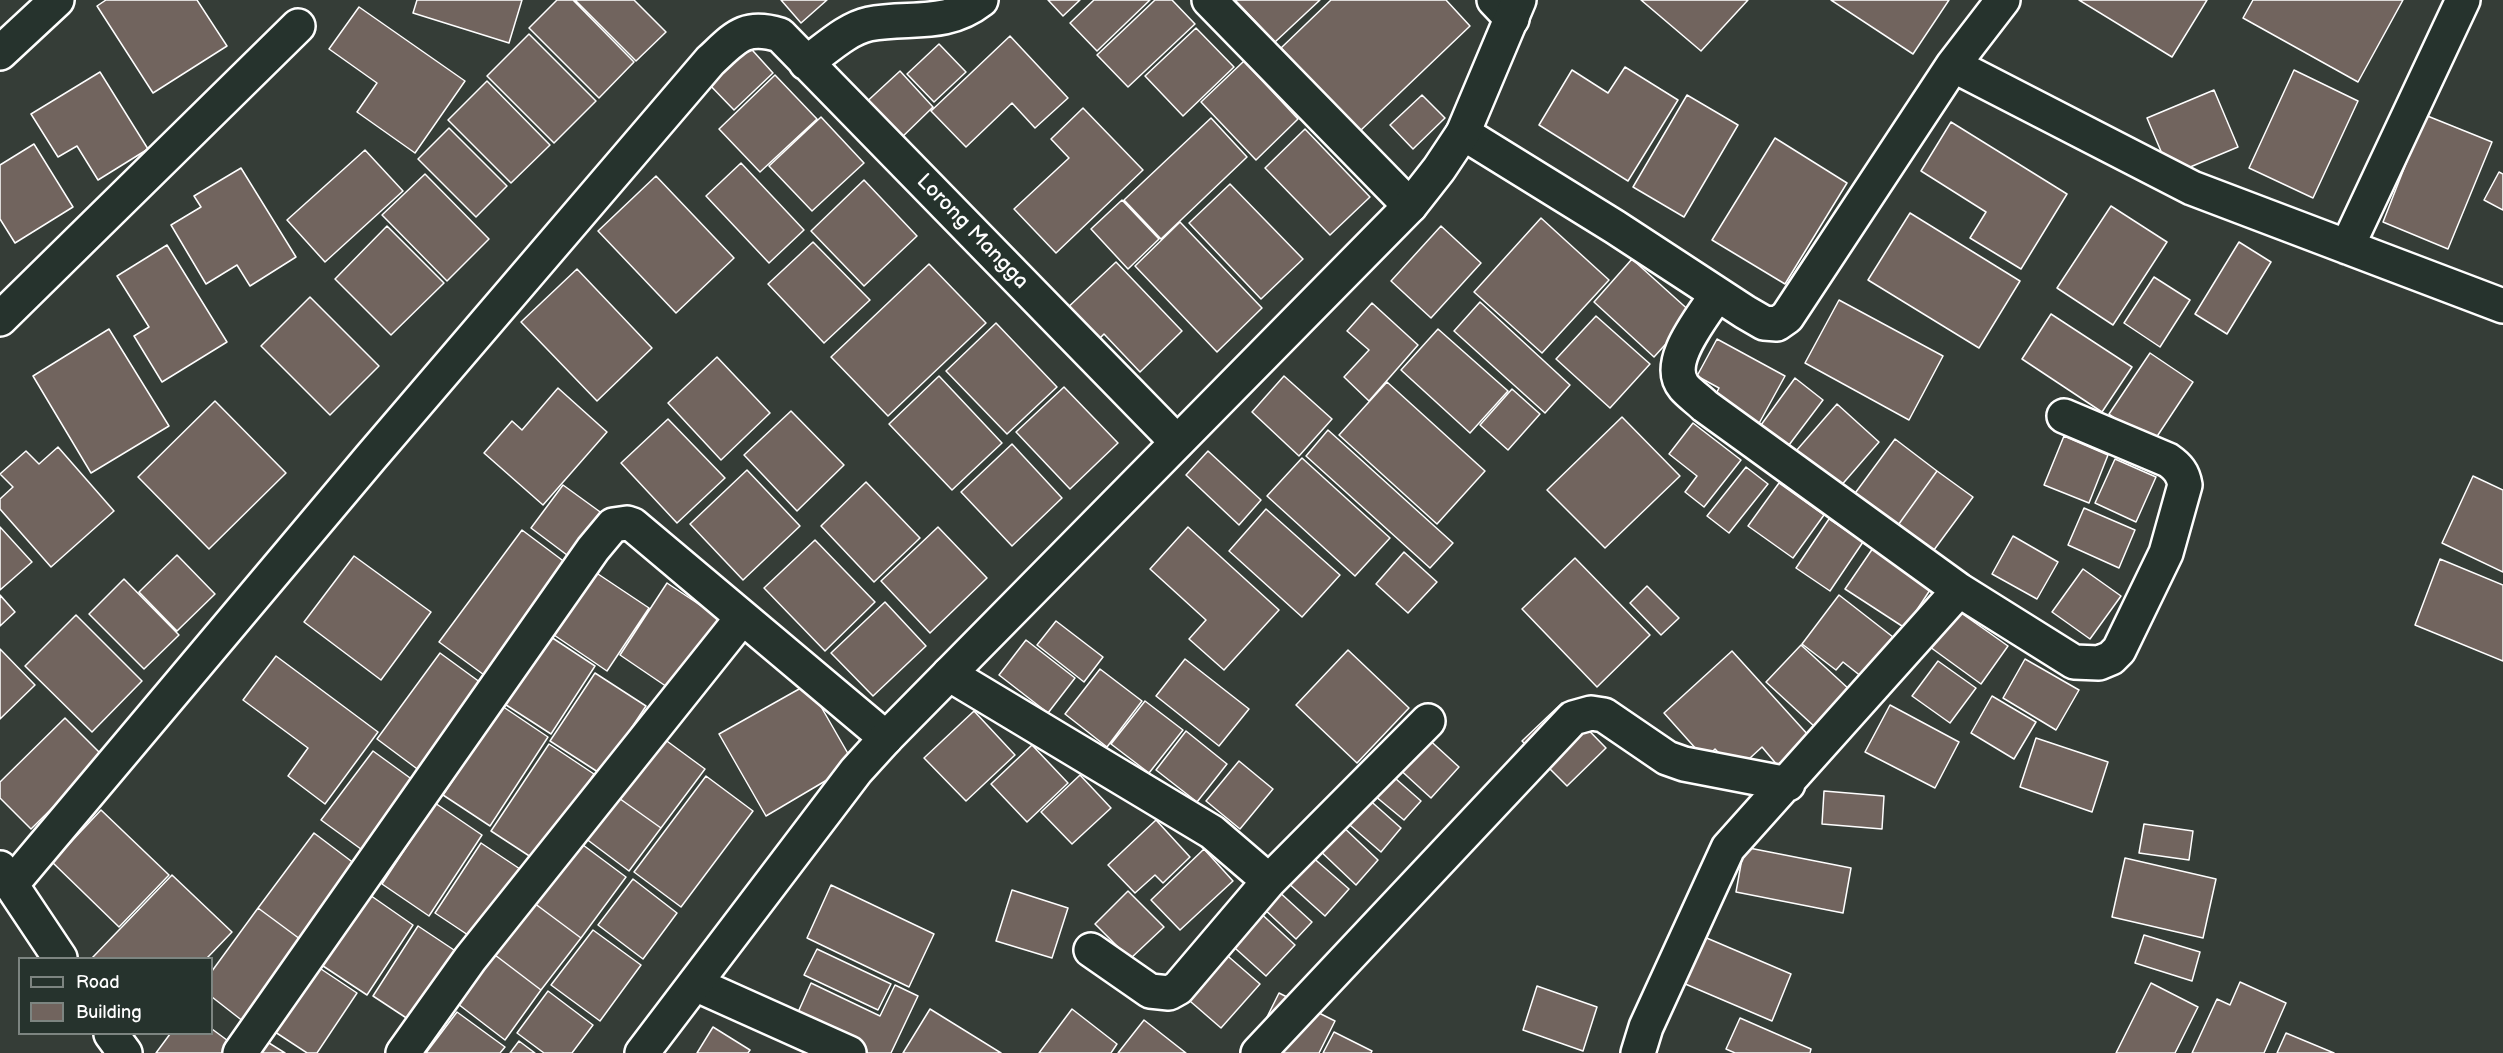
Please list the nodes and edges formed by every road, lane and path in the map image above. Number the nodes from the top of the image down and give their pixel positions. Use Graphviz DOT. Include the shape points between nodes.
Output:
graph roads {
  1 [pos="57,0"];
  2 [pos="981,0"];
  3 [pos="1209,0"];
  4 [pos="2003,0"];
  5 [pos="2463,0"];
  6 [pos="1508,6"];
  7 [pos="298,26"];
  8 [pos="0,53"];
  9 [pos="806,63"];
  10 [pos="1953,65"];
  11 [pos="1463,133"];
  12 [pos="1410,206"];
  13 [pos="2347,247"];
  14 [pos="1718,294"];
  15 [pos="2503,306"];
  16 [pos="0,319"];
  17 [pos="2064,416"];
  18 [pos="1177,442"];
  19 [pos="1959,590"];
  20 [pos="742,618"];
  21 [pos="949,674"];
  22 [pos="1428,721"];
  23 [pos="886,738"];
  24 [pos="1788,784"];
  25 [pos="6,876"];
  26 [pos="1269,881"];
  27 [pos="1091,950"];
  28 [pos="59,957"];
  29 [pos="695,984"];
  30 [pos="112,1035"];
  31 [pos="125,1053"];
  32 [pos="240,1053"];
  33 [pos="403,1053"];
  34 [pos="642,1053"];
  35 [pos="849,1053"];
  36 [pos="1258,1053"];
  37 [pos="1638,1053"];
  1 -- 8 [label="street"];
  2 -- 9 [label="street" via="959,15 868,24 850,31"];
  3 -- 12 [label="street"];
  4 -- 10 [label="street"];
  5 -- 13 [label="street"];
  6 -- 11 [label="street"];
  7 -- 16 [label="street"];
  9 -- 18 [label="street, Lorong Mangga"];
  9 -- 25 [label="street, Lorong Mangga" via="780,35 763,30 748,31 710,61"];
  10 -- 13 [label="street" via="2192,188"];
  10 -- 14 [label="street" via="1787,316 1777,324 1764,322"];
  11 -- 12 [label="street"];
  11 -- 14 [label="street"];
  12 -- 18 [label="street"];
  13 -- 15 [label="street"];
  14 -- 19 [label="street" via="1680,352 1678,369 1683,386"];
  17 -- 19 [label="street" via="2168,460 2184,478 2166,553 2119,650 2099,663 2074,662"];
  18 -- 21 [label="street"];
  19 -- 24 [label="street"];
  20 -- 23 [label="street"];
  20 -- 32 [label="street" via="633,525 619,523 608,529"];
  20 -- 33 [label="street" via="470,959"];
  21 -- 23 [label="street"];
  21 -- 26 [label="street" via="1212,832"];
  22 -- 26 [label="street"];
  23 -- 29 [label="street" via="856,771"];
  24 -- 36 [label="street" via="1684,764 1667,758 1604,716 1591,713 1574,718"];
  24 -- 37 [label="street" via="1728,848 1646,1027"];
  25 -- 28 [label="street"];
  26 -- 27 [label="street" via="1187,980 1169,993 1150,991"];
  29 -- 34 [label="street"];
  29 -- 35 [label="street"];
  30 -- 31 [label="street"];
}
